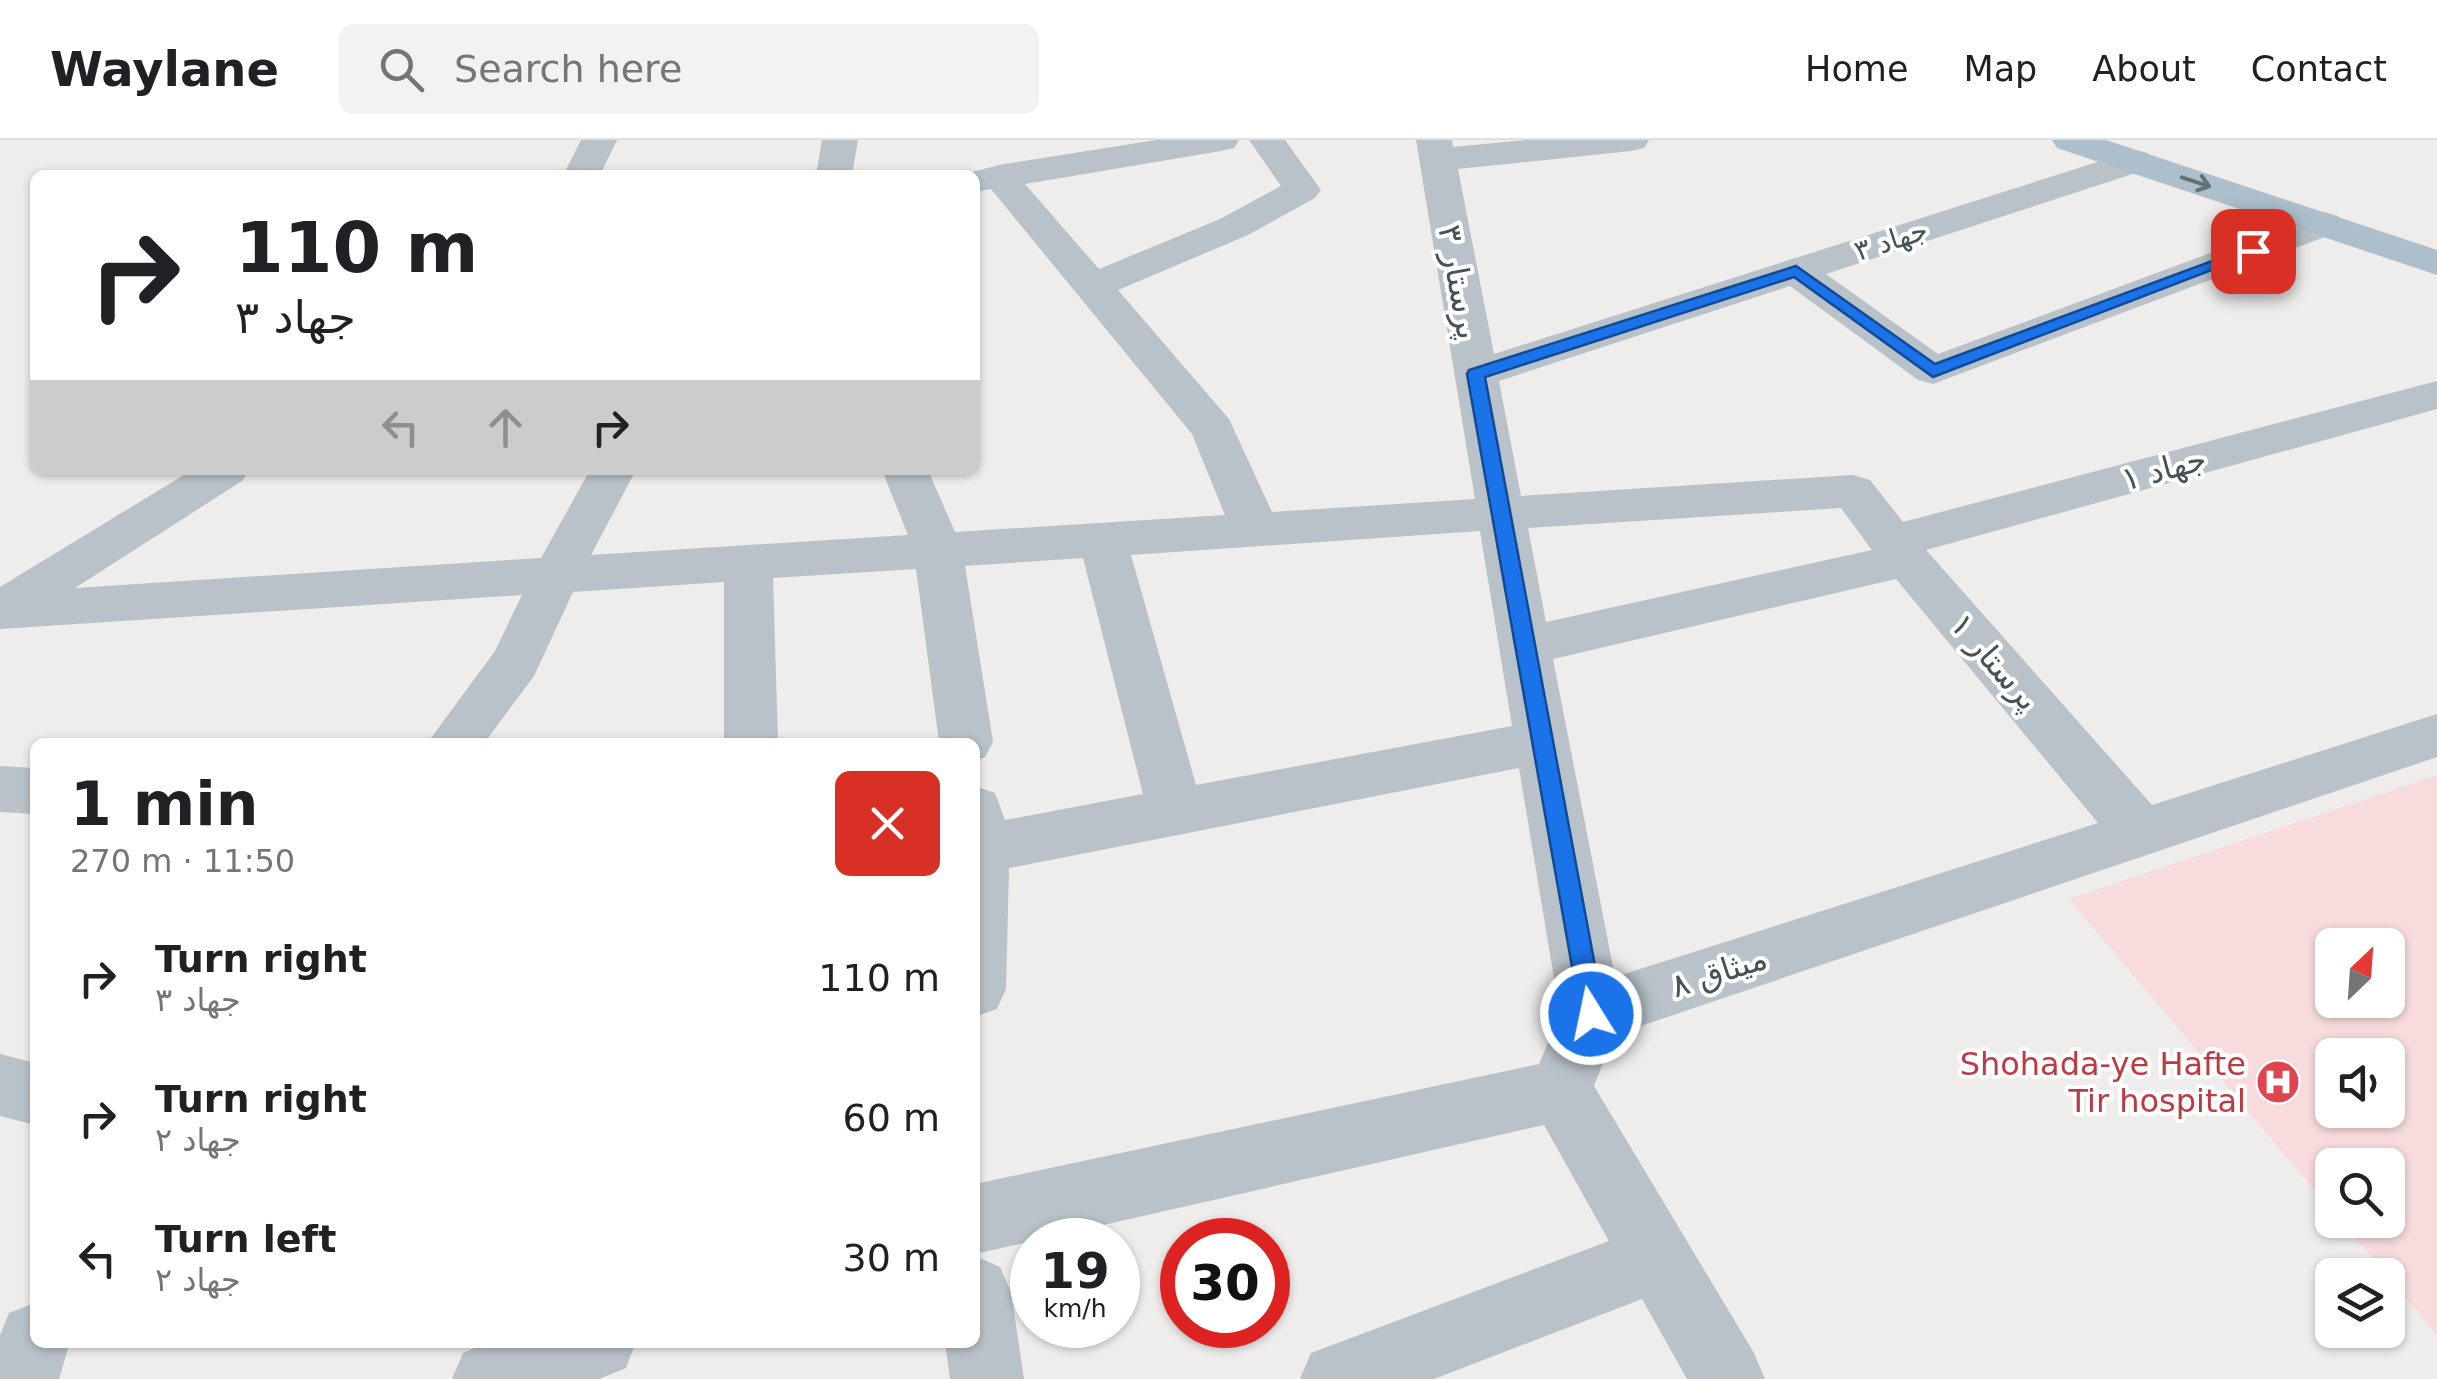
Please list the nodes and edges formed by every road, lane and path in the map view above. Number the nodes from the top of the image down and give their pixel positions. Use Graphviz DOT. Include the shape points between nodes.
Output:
graph roads {
  1 [pos="599,140"];
  2 [pos="840,140"];
  3 [pos="1221,140"];
  4 [pos="1267,140"];
  5 [pos="1631,140"];
  6 [pos="2070,140"];
  7 [pos="1436,150"];
  8 [pos="2152,151"];
  9 [pos="1056,154"];
  10 [pos="584,170"];
  11 [pos="835,170"];
  12 [pos="987,178"];
  13 [pos="2333,209"];
  14 [pos="2437,263"];
  15 [pos="1796,270"];
  16 [pos="1093,286"];
  17 [pos="1476,374"];
  18 [pos="2437,395"];
  19 [pos="218,475"];
  20 [pos="610,475"];
  21 [pos="907,475"];
  22 [pos="1501,513"];
  23 [pos="1255,529"];
  24 [pos="1102,539"];
  25 [pos="938,550"];
  26 [pos="1900,551"];
  27 [pos="748,562"];
  28 [pos="556,575"];
  29 [pos="0,610"];
  30 [pos="1524,646"];
  31 [pos="2437,735"];
  32 [pos="458,738"];
  33 [pos="750,738"];
  34 [pos="965,738"];
  35 [pos="1541,742"];
  36 [pos="0,789"];
  37 [pos="30,792"];
  38 [pos="1176,812"];
  39 [pos="2140,832"];
  40 [pos="980,836"];
  41 [pos="1591,1014"];
  42 [pos="0,1084"];
  43 [pos="1560,1090"];
  44 [pos="30,1093"];
  45 [pos="980,1218"];
  46 [pos="1658,1258"];
  47 [pos="980,1328"];
  48 [pos="32,1348"];
  49 [pos="582,1348"];
  50 [pos="22,1379"];
  51 [pos="490,1379"];
  52 [pos="987,1379"];
  53 [pos="1338,1379"];
  54 [pos="1728,1379"];
  1 -- 10 [label="street"];
  2 -- 11 [label="street"];
  3 -- 9 [label="street"];
  4 -- 16 [label="street" via="1302,190"];
  5 -- 7 [label="street"];
  6 -- 8 [label="main road"];
  7 -- 17 [label="street, پرستار ۳"];
  8 -- 13 [label="main road"];
  8 -- 15 [label="street, جهاد ۳"];
  9 -- 12 [label="street"];
  12 -- 16 [label="street"];
  13 -- 14 [label="main road"];
  13 -- 15 [label="street" via="1933,371"];
  15 -- 17 [label="street, جهاد ۳"];
  16 -- 23 [label="street" via="1213,429"];
  17 -- 22 [label="street, پرستار ۳"];
  18 -- 26 [label="street, جهاد ۱"];
  19 -- 29 [label="street"];
  20 -- 28 [label="street"];
  21 -- 25 [label="street"];
  22 -- 23 [label="street"];
  22 -- 26 [label="street, پرستار ۱" via="1852,491"];
  22 -- 30 [label="street, پرستار ۳"];
  23 -- 24 [label="street"];
  24 -- 25 [label="street"];
  24 -- 38 [label="street"];
  25 -- 27 [label="street"];
  25 -- 34 [label="street"];
  26 -- 30 [label="street, جهاد ۱"];
  26 -- 39 [label="street, پرستار ۱"];
  27 -- 28 [label="street"];
  27 -- 33 [label="street"];
  28 -- 29 [label="street"];
  28 -- 32 [label="street" via="516,662"];
  30 -- 35 [label="street, پرستار ۳"];
  31 -- 39 [label="street, میثاق ۸"];
  35 -- 38 [label="street"];
  35 -- 41 [label="street, پرستار ۳"];
  36 -- 37 [label="street"];
  38 -- 40 [label="street"];
  39 -- 41 [label="street, میثاق ۸"];
  41 -- 43 [label="street"];
  42 -- 44 [label="street"];
  43 -- 45 [label="street"];
  43 -- 46 [label="street"];
  46 -- 53 [label="street"];
  46 -- 54 [label="street"];
  47 -- 52 [label="street"];
  48 -- 50 [label="street"];
  49 -- 51 [label="street"];
}
